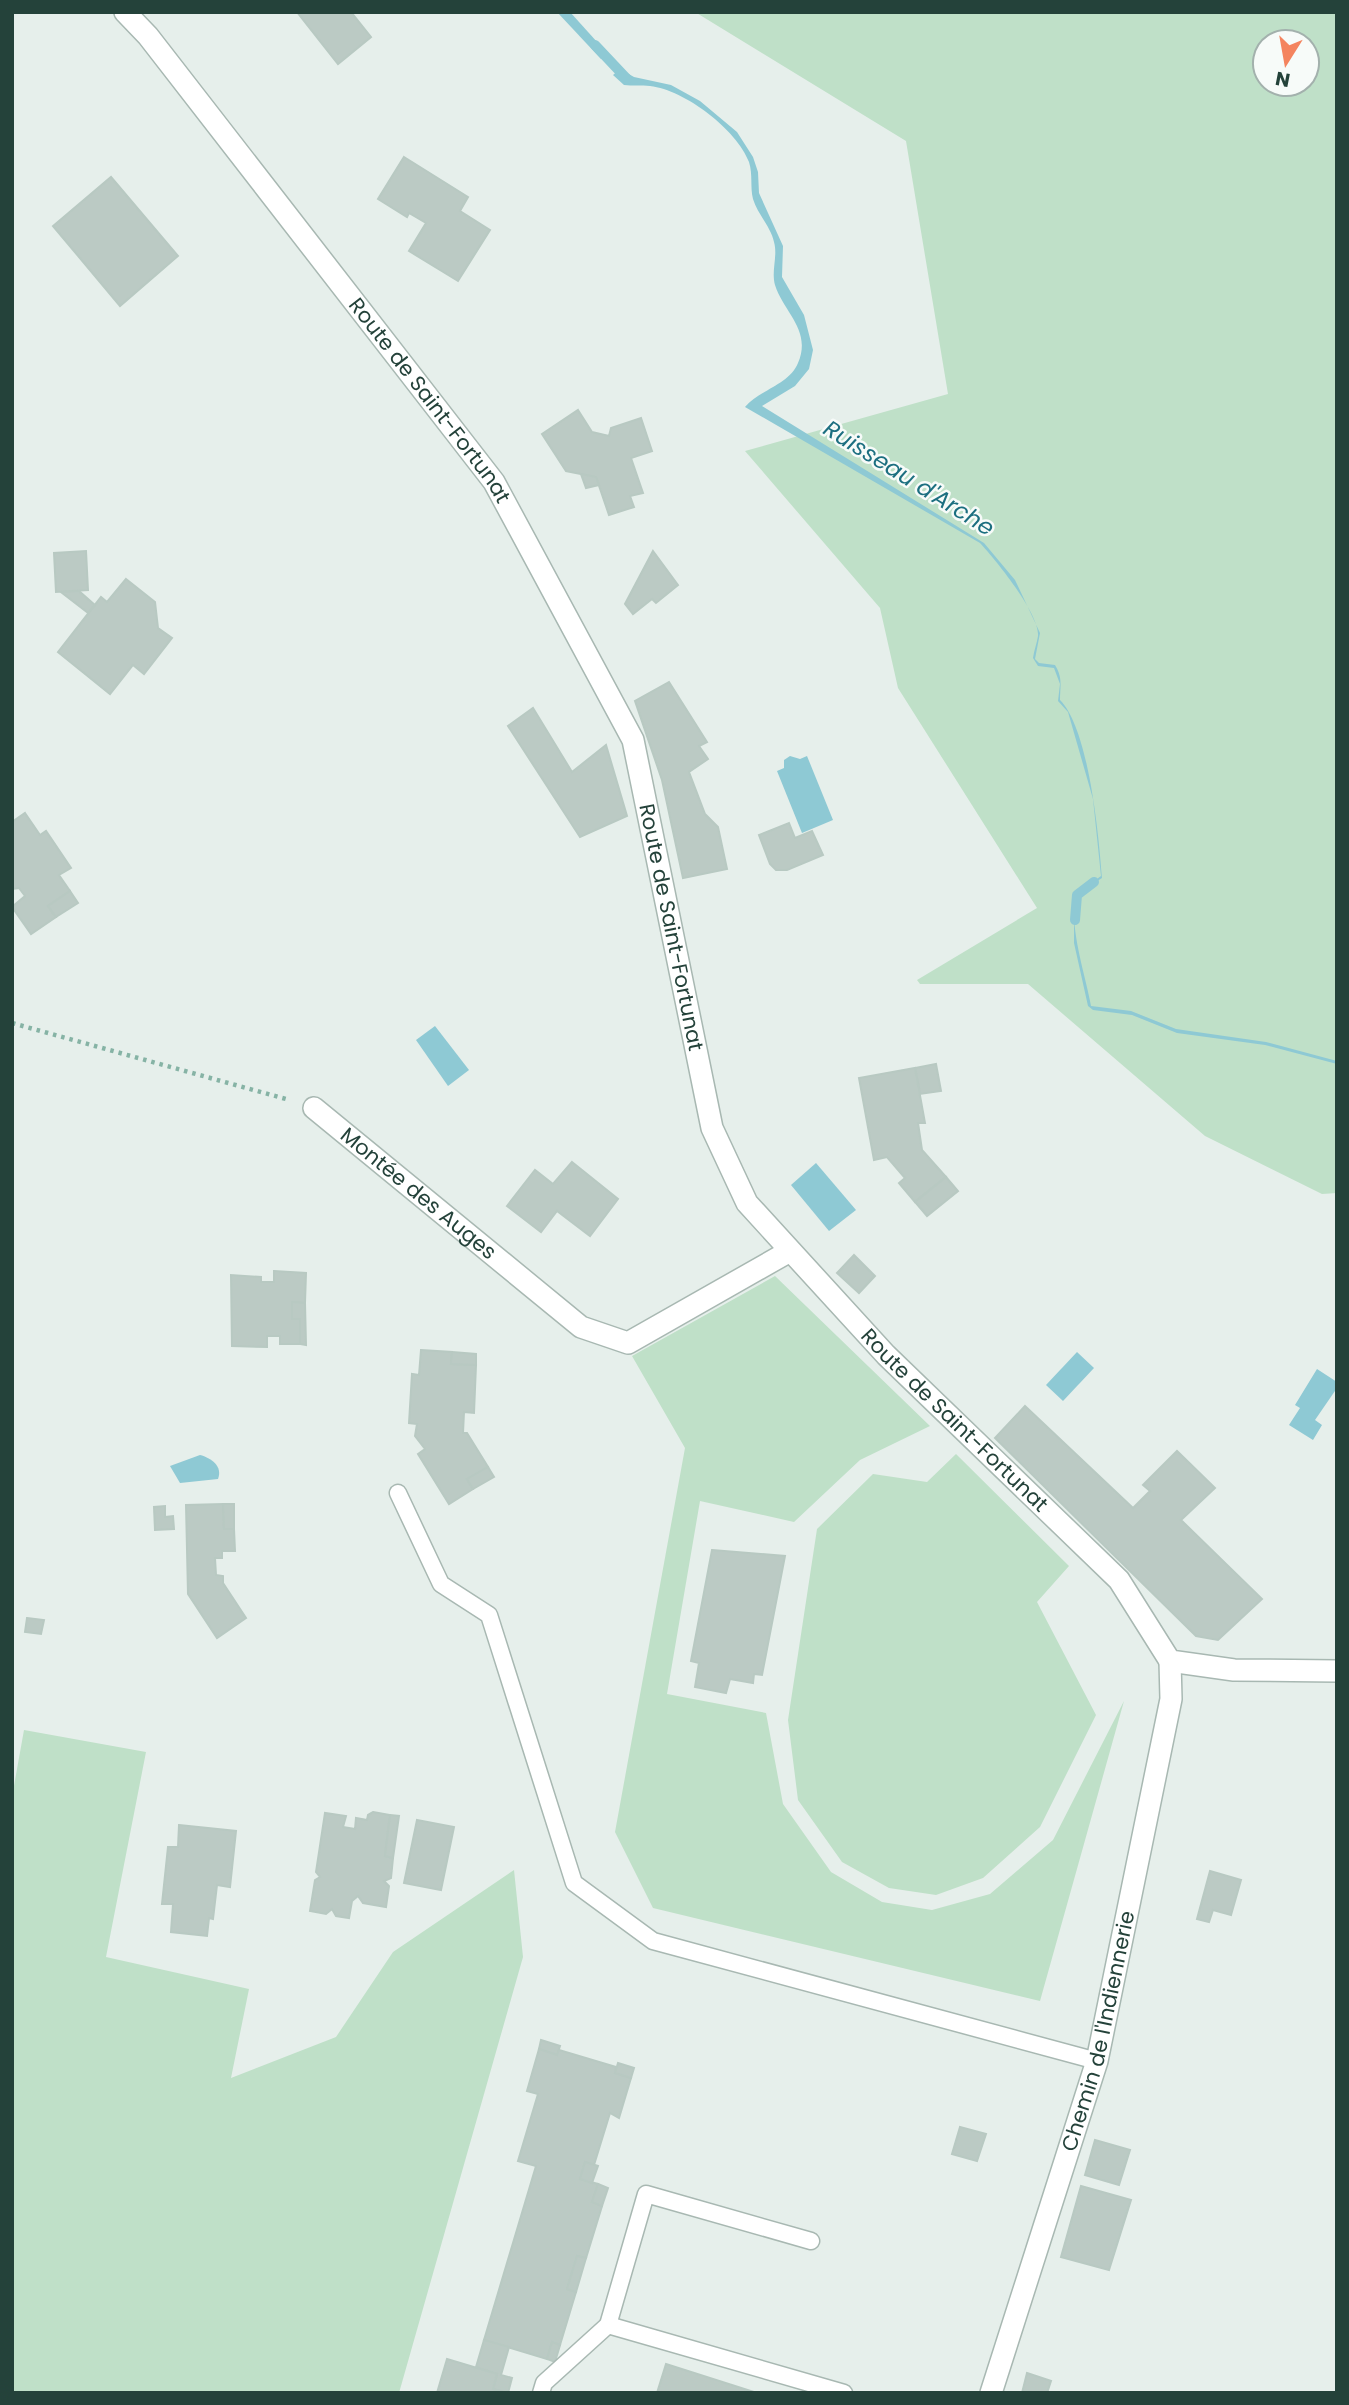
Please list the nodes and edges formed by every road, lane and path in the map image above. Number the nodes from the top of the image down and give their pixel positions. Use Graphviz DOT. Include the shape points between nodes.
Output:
graph roads {
  1 [pos="125,12"];
  2 [pos="12,1023"];
  3 [pos="314,1108"];
  4 [pos="790,1251"];
  5 [pos="398,1493"];
  6 [pos="1170,1661"];
  7 [pos="1337,1671"];
  8 [pos="1097,2061"];
  9 [pos="811,2241"];
  10 [pos="608,2325"];
  11 [pos="541,2393"];
  12 [pos="844,2393"];
  13 [pos="991,2393"];
  1 -- 4 [label="street, Route de Saint-Fortunat" via="494,482 633,740 712,1128 747,1203"];
  2 -- 3 [label="path"];
  3 -- 4 [label="street, Montée des Auges" via="581,1327 628,1343"];
  4 -- 6 [label="street, Route de Saint-Fortunat" via="886,1355 1119,1580"];
  5 -- 8 [label="lane" via="441,1584 489,1615 574,1883 653,1941"];
  6 -- 7 [label="street" via="1234,1670"];
  6 -- 8 [label="street, Chemin de l'Indiennerie" via="1171,1699"];
  8 -- 13 [label="street, Chemin de l'Indiennerie"];
  9 -- 10 [label="lane" via="646,2194"];
  10 -- 11 [label="lane" via="544,2383"];
  10 -- 12 [label="lane"];
}
